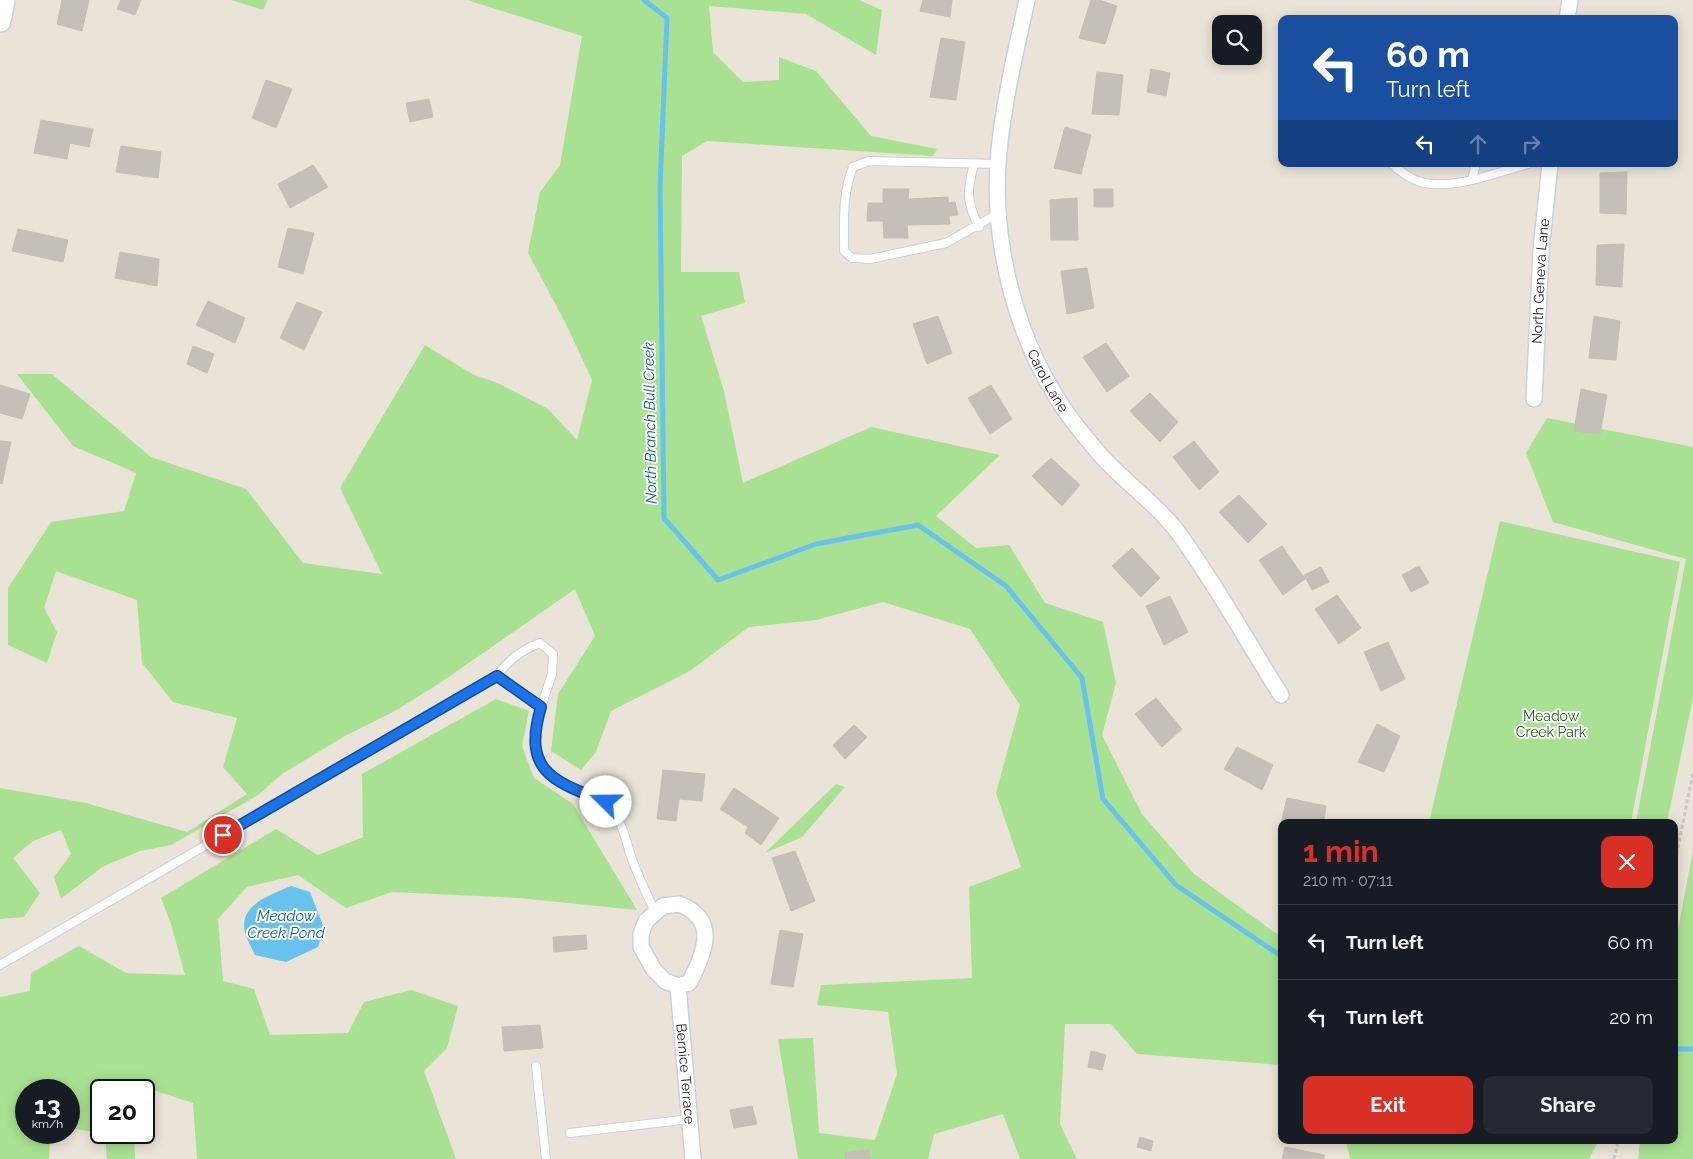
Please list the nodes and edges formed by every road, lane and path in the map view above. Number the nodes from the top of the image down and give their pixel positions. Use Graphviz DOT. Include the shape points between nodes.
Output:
graph roads {
  1 [pos="4,0"];
  2 [pos="1027,0"];
  3 [pos="1570,0"];
  4 [pos="1568,15"];
  5 [pos="0,21"];
  6 [pos="974,164"];
  7 [pos="999,164"];
  8 [pos="1395,167"];
  9 [pos="1475,167"];
  10 [pos="1517,167"];
  11 [pos="1550,167"];
  12 [pos="1472,179"];
  13 [pos="999,213"];
  14 [pos="979,227"];
  15 [pos="1534,399"];
  16 [pos="497,676"];
  17 [pos="1281,695"];
  18 [pos="541,707"];
  19 [pos="1693,772"];
  20 [pos="1678,847"];
  21 [pos="655,912"];
  22 [pos="0,965"];
  23 [pos="678,986"];
  24 [pos="536,1066"];
  25 [pos="690,1119"];
  26 [pos="570,1133"];
  27 [pos="1617,1144"];
  28 [pos="546,1159"];
  29 [pos="693,1159"];
  30 [pos="1614,1159"];
  1 -- 5 [label="main road"];
  2 -- 7 [label="street, Carol Lane" via="1006,99"];
  3 -- 4 [label="street"];
  6 -- 7 [label="lane"];
  6 -- 14 [label="lane" via="967,190 971,211"];
  6 -- 14 [label="lane" via="869,161 853,167 844,200 844,251 852,258 870,259 946,243"];
  7 -- 13 [label="street, Carol Lane"];
  8 -- 12 [label="lane" via="1424,184"];
  9 -- 12 [label="lane"];
  10 -- 12 [label="lane"];
  11 -- 15 [label="street, North Geneva Lane" via="1541,250"];
  13 -- 14 [label="lane"];
  13 -- 17 [label="street, Carol Lane" via="1012,292 1047,381 1071,419 1106,462 1181,536"];
  16 -- 18 [label="lane"];
  16 -- 18 [label="lane" via="507,662 540,643 553,654 552,674"];
  16 -- 22 [label="lane"];
  18 -- 21 [label="lane" via="534,731 536,756 548,774 571,788 606,802 618,818 634,866"];
  19 -- 20 [label="path"];
  21 -- 23 [label="street" via="646,921 641,947 654,970 665,981"];
  21 -- 23 [label="street" via="663,906 678,904 691,909 705,927 698,966 689,983"];
  23 -- 25 [label="street, Bernice Terrace"];
  24 -- 28 [label="lane"];
  25 -- 26 [label="lane"];
  25 -- 29 [label="street, Bernice Terrace"];
  27 -- 30 [label="path"];
}
